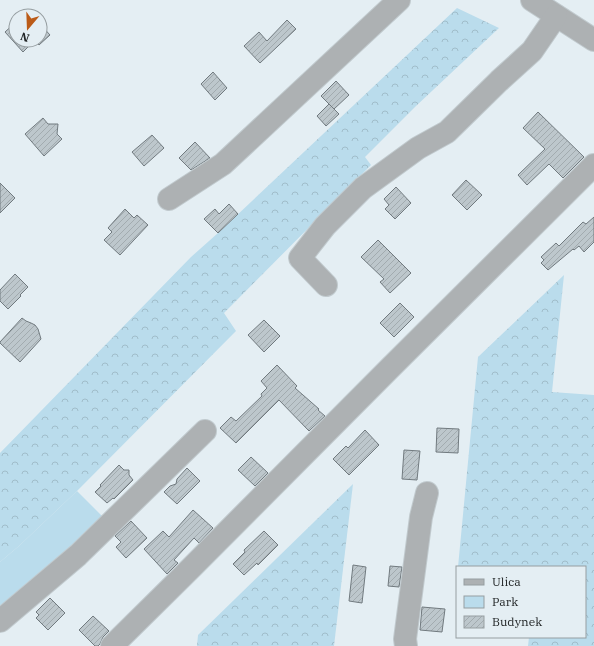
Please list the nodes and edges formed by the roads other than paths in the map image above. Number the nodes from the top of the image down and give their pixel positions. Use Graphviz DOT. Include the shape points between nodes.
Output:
graph roads {
  1 [pos="399,0"];
  2 [pos="532,0"];
  3 [pos="556,16"];
  4 [pos="594,40"];
  5 [pos="594,165"];
  6 [pos="169,199"];
  7 [pos="326,286"];
  8 [pos="205,431"];
  9 [pos="427,493"];
  10 [pos="0,621"];
  11 [pos="112,646"];
  12 [pos="406,646"];
  1 -- 6 [label="street" via="222,164"];
  2 -- 3 [label="street"];
  3 -- 4 [label="street"];
  3 -- 7 [label="street" via="532,51 447,132 418,148 363,188 325,226 300,258"];
  5 -- 11 [label="street"];
  8 -- 10 [label="street" via="78,555"];
  9 -- 12 [label="street" via="421,517"];
}
